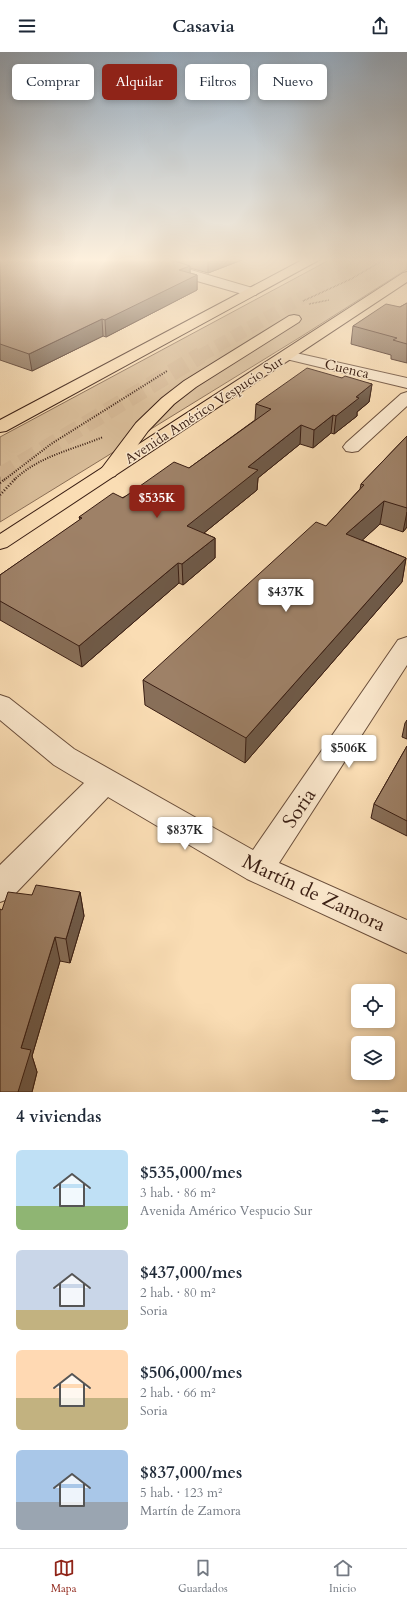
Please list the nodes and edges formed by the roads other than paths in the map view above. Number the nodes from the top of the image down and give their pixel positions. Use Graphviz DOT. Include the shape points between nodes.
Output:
graph roads {
  1 [pos="224,307"];
  2 [pos="361,307"];
  3 [pos="294,319"];
  4 [pos="287,355"];
  5 [pos="407,383"];
  6 [pos="407,397"];
  7 [pos="0,427"];
  8 [pos="352,448"];
  9 [pos="108,472"];
  10 [pos="0,543"];
  11 [pos="407,646"];
  12 [pos="0,705"];
  13 [pos="105,781"];
  14 [pos="258,869"];
  15 [pos="0,886"];
  16 [pos="407,937"];
  1 -- 7 [label="main road"];
  2 -- 4 [label="main road, Avenida Américo Vespucio Sur"];
  3 -- 9 [label="main road" via="190,384 168,401 142,427"];
  4 -- 5 [label="street, Cuenca"];
  4 -- 9 [label="main road, Avenida Américo Vespucio Sur"];
  6 -- 8 [label="street"];
  9 -- 10 [label="main road, Avenida Américo Vespucio Sur"];
  11 -- 14 [label="street, Soria"];
  12 -- 13 [label="street, Martín de Zamora" via="64,757"];
  13 -- 14 [label="street, Martín de Zamora"];
  13 -- 15 [label="street"];
  14 -- 16 [label="street, Martín de Zamora"];
}
